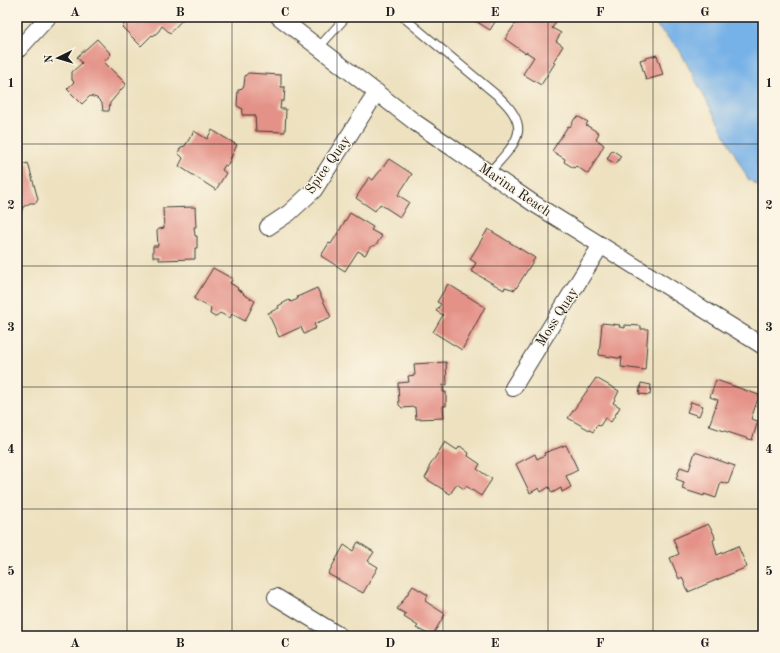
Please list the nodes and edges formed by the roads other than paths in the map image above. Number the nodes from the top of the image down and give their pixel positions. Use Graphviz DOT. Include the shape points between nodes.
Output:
graph roads {
  1 [pos="48,17"];
  2 [pos="279,17"];
  3 [pos="346,17"];
  4 [pos="403,17"];
  5 [pos="319,47"];
  6 [pos="17,51"];
  7 [pos="377,92"];
  8 [pos="489,173"];
  9 [pos="268,227"];
  10 [pos="601,245"];
  11 [pos="763,346"];
  12 [pos="513,388"];
  13 [pos="276,597"];
  14 [pos="340,636"];
  1 -- 6 [label="street"];
  2 -- 5 [label="street, Marina Reach"];
  3 -- 5 [label="lane"];
  4 -- 8 [label="lane" via="499,97 515,116 518,123 516,142"];
  5 -- 7 [label="street, Marina Reach"];
  7 -- 8 [label="street, Marina Reach" via="416,123"];
  7 -- 9 [label="street, Spice Quay" via="314,190"];
  8 -- 10 [label="street, Marina Reach" via="533,204"];
  10 -- 11 [label="street, Marina Reach"];
  10 -- 12 [label="street, Moss Quay"];
  13 -- 14 [label="street"];
}
